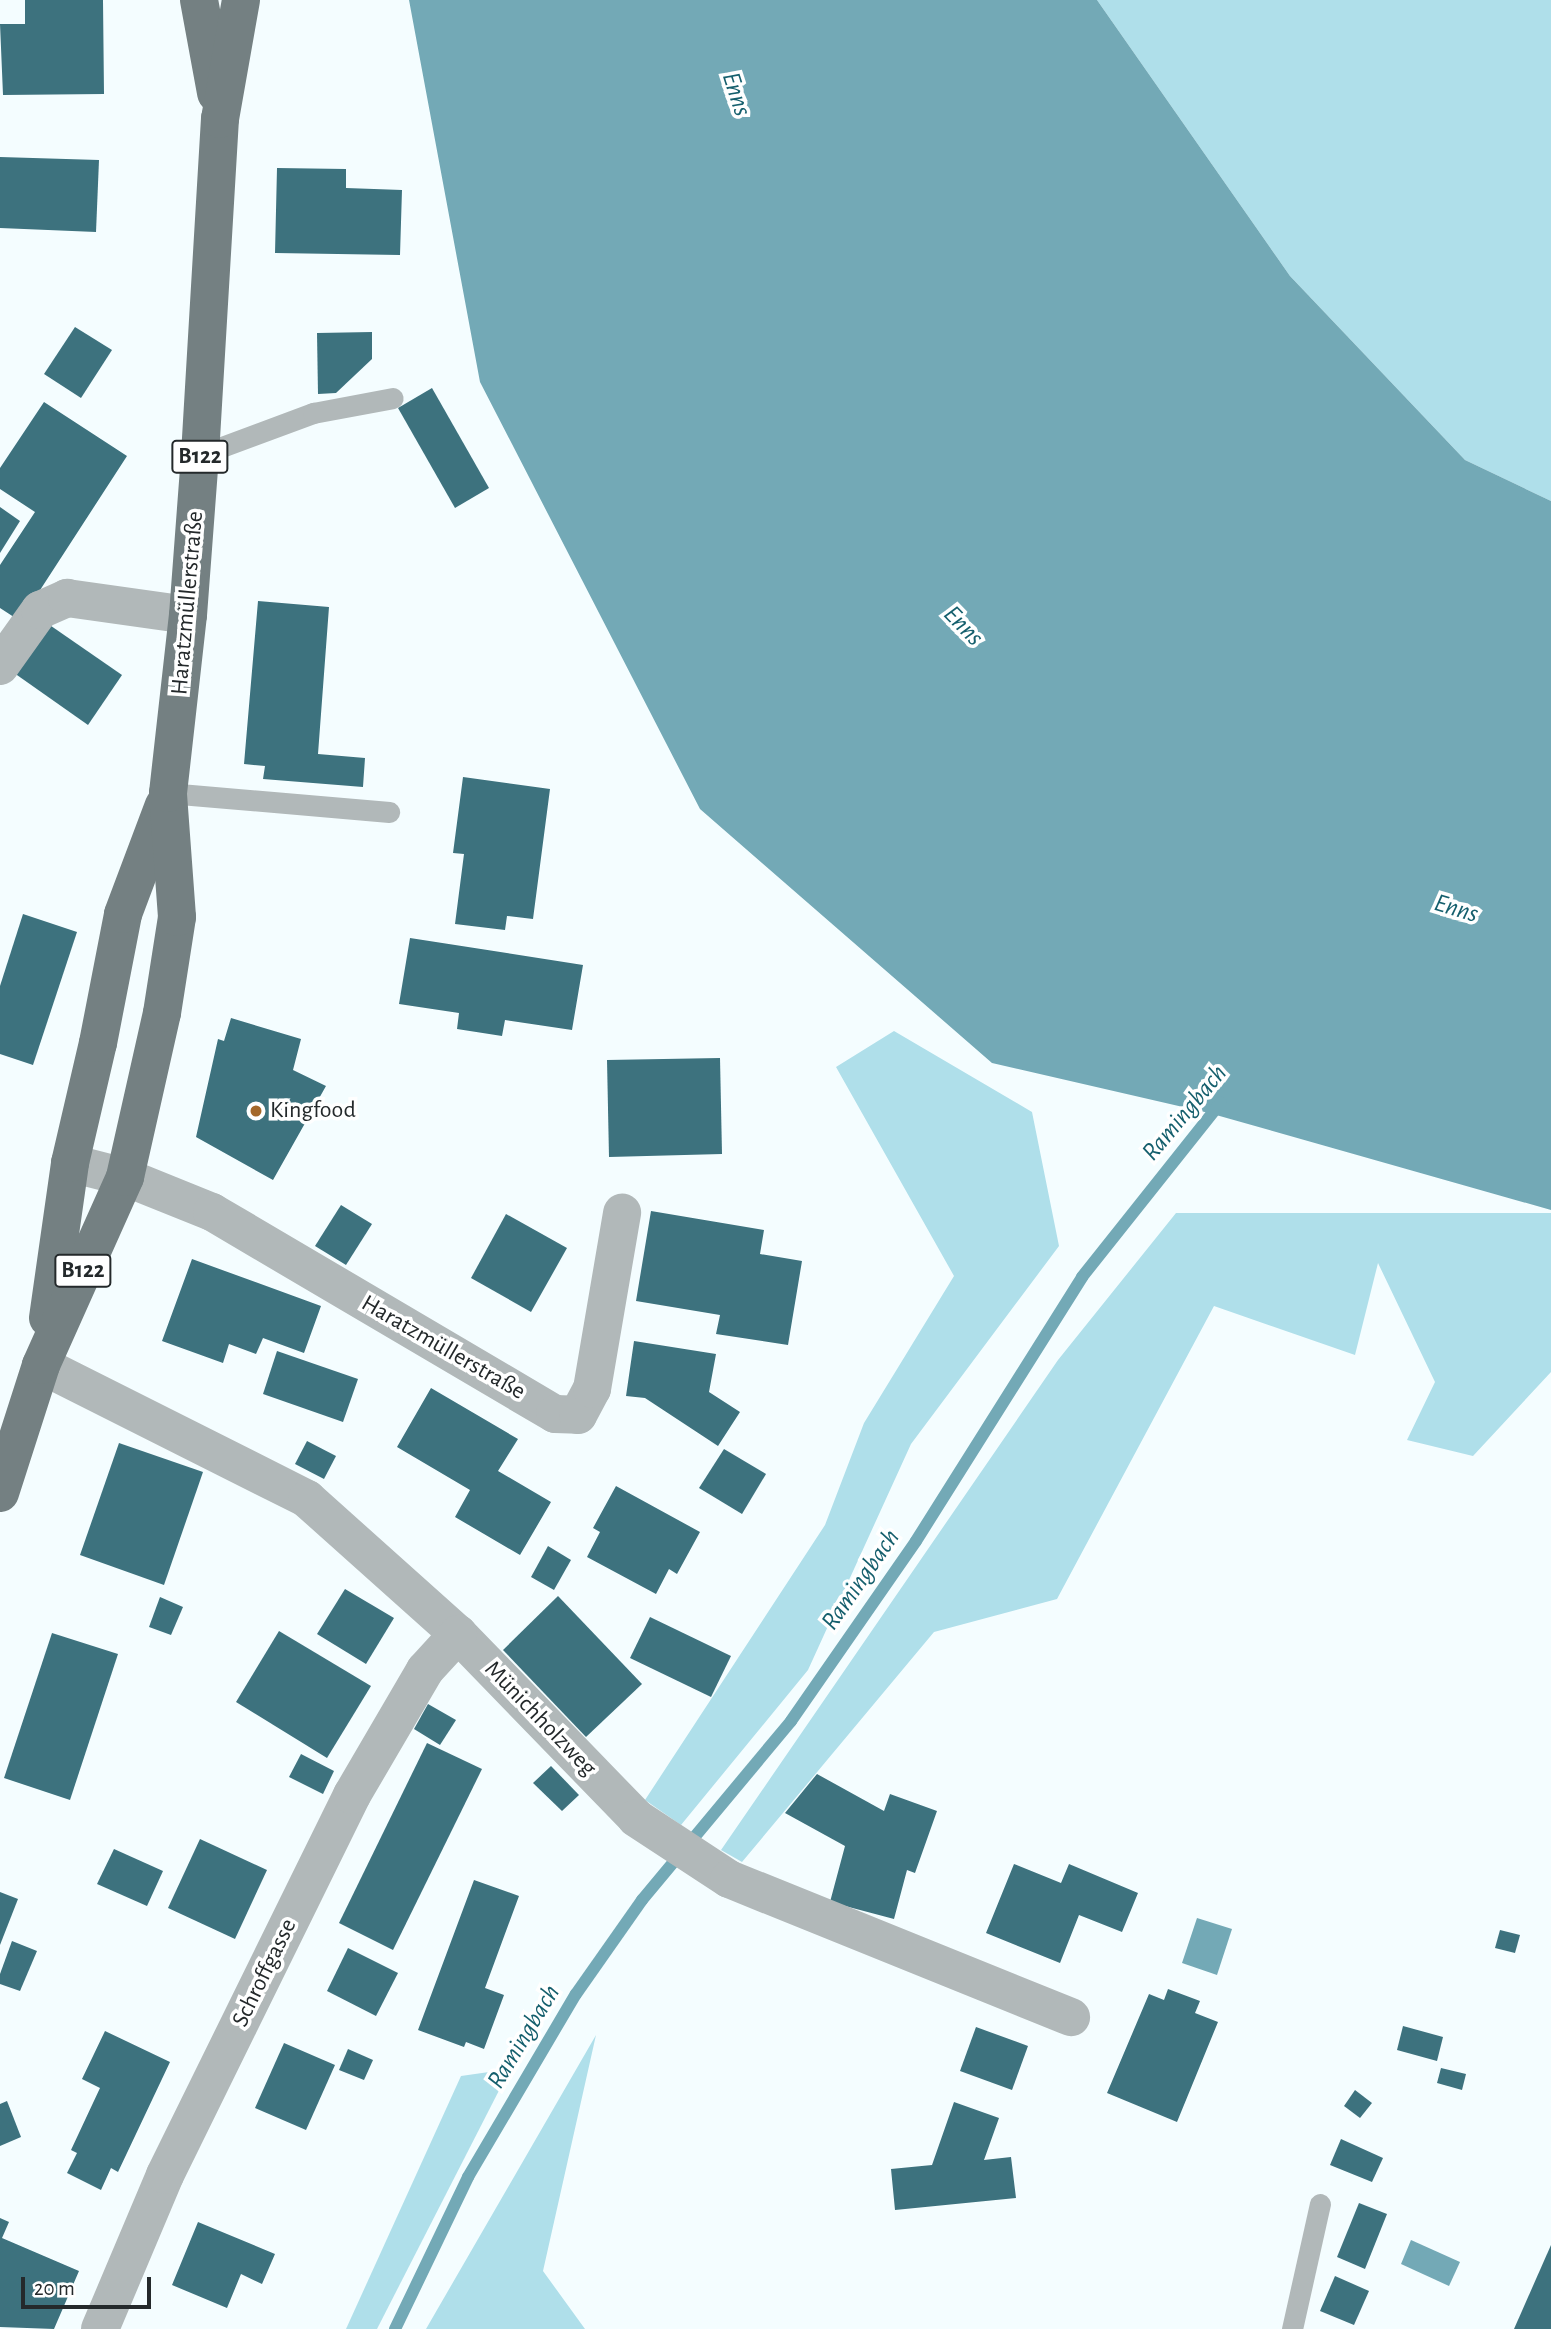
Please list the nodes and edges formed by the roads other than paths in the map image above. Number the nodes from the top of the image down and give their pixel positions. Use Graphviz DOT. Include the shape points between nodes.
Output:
graph roads {
  1 [pos="199,0"];
  2 [pos="241,0"];
  3 [pos="220,119"];
  4 [pos="393,398"];
  5 [pos="201,455"];
  6 [pos="188,615"];
  7 [pos="0,666"];
  8 [pos="169,793"];
  9 [pos="389,812"];
  10 [pos="71,1163"];
  11 [pos="125,1177"];
  12 [pos="622,1213"];
  13 [pos="41,1365"];
  14 [pos="0,1493"];
  15 [pos="458,1634"];
  16 [pos="1071,2017"];
  17 [pos="1320,2204"];
  18 [pos="100,2329"];
  19 [pos="1292,2329"];
  1 -- 3 [label="main road, Haratzmüllerstraße / B122"];
  2 -- 3 [label="main road, Haratzmüllerstraße / B122"];
  3 -- 5 [label="main road, Haratzmüllerstraße / B122"];
  4 -- 5 [label="lane" via="313,414"];
  5 -- 6 [label="main road, Haratzmüllerstraße / B122"];
  6 -- 7 [label="street" via="67,598 40,610"];
  6 -- 8 [label="main road, Haratzmüllerstraße / B122"];
  8 -- 9 [label="lane"];
  8 -- 10 [label="main road, Haratzmüllerstraße / B122" via="123,914"];
  8 -- 11 [label="main road, Haratzmüllerstraße / B122" via="177,917 155,1052"];
  10 -- 11 [label="street, Haratzmüllerstraße"];
  10 -- 13 [label="main road, Haratzmüllerstraße / B122"];
  11 -- 12 [label="street, Haratzmüllerstraße" via="212,1212 555,1414 578,1415 592,1388"];
  11 -- 13 [label="main road, Haratzmüllerstraße / B122"];
  13 -- 14 [label="main road, Haratzmüllerstraße / B122"];
  13 -- 15 [label="street, Münichholzweg" via="307,1499"];
  15 -- 16 [label="street, Münichholzweg" via="636,1818 729,1878"];
  15 -- 18 [label="street, Schroffgasse" via="425,1670 352,1795 165,2175"];
  17 -- 19 [label="lane"];
}
